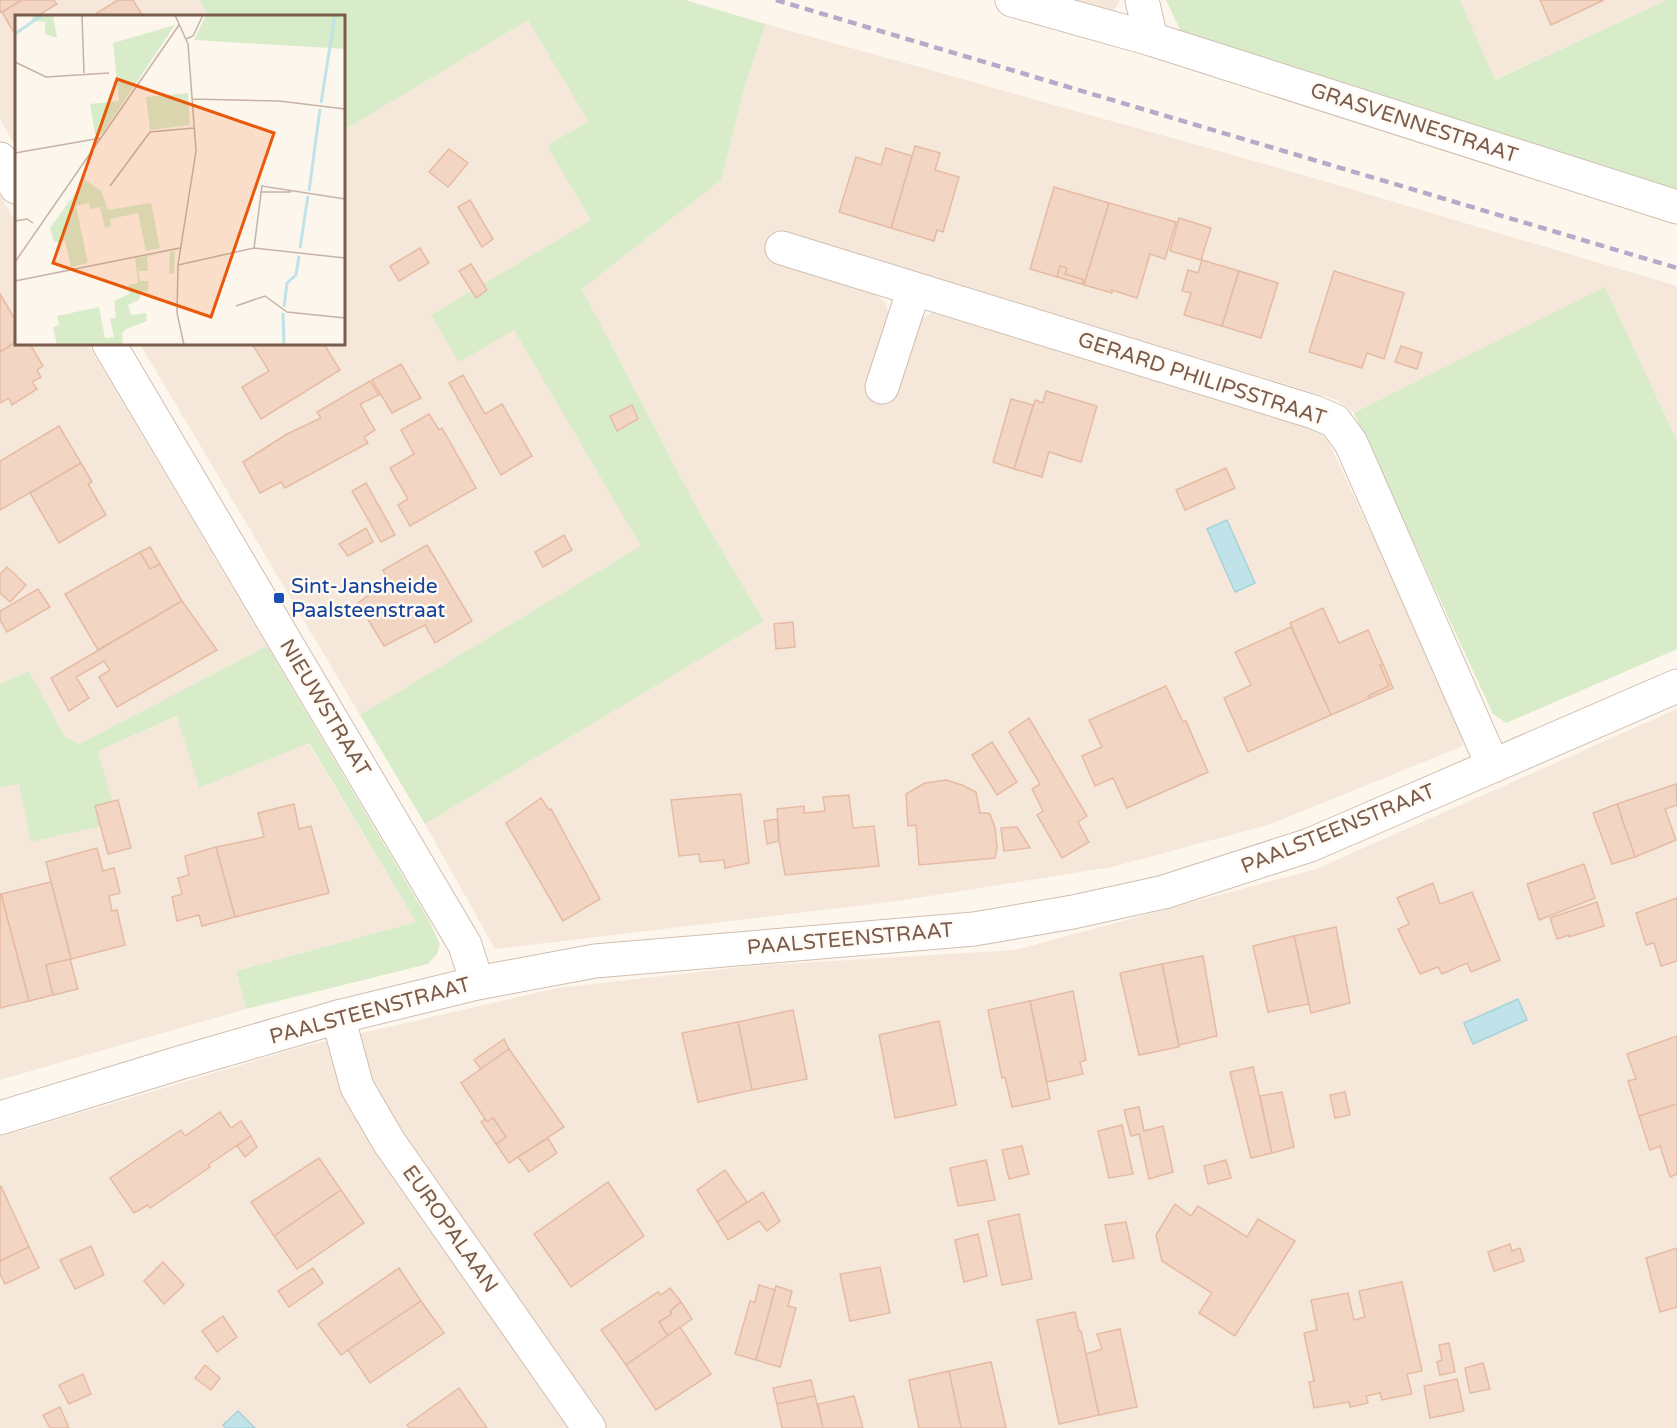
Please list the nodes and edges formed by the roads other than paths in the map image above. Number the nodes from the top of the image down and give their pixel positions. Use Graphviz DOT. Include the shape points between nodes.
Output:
graph roads {
  1 [pos="1012,0"];
  2 [pos="1142,0"];
  3 [pos="1151,39"];
  4 [pos="0,159"];
  5 [pos="15,185"];
  6 [pos="1677,207"];
  7 [pos="782,248"];
  8 [pos="914,289"];
  9 [pos="110,345"];
  10 [pos="882,387"];
  11 [pos="1677,686"];
  12 [pos="1493,766"];
  13 [pos="477,983"];
  14 [pos="338,1017"];
  15 [pos="0,1118"];
  16 [pos="589,1428"];
  1 -- 3 [label="street, GRASVENNESTRAAT"];
  2 -- 3 [label="street"];
  3 -- 6 [label="street, GRASVENNESTRAAT"];
  4 -- 5 [label="street"];
  7 -- 8 [label="street, GERARD PHILIPSSTRAAT"];
  8 -- 10 [label="street"];
  8 -- 12 [label="street, GERARD PHILIPSSTRAAT" via="1335,421 1351,443"];
  9 -- 13 [label="street, NIEUWSTRAAT" via="465,945"];
  11 -- 12 [label="street, PAALSTEENSTRAAT"];
  12 -- 13 [label="street, PAALSTEENSTRAAT" via="1311,845 1164,892 974,929 595,961"];
  13 -- 14 [label="street, PAALSTEENSTRAAT"];
  14 -- 15 [label="street, PAALSTEENSTRAAT"];
  14 -- 16 [label="street, EUROPALAAN" via="357,1087 389,1143"];
}
